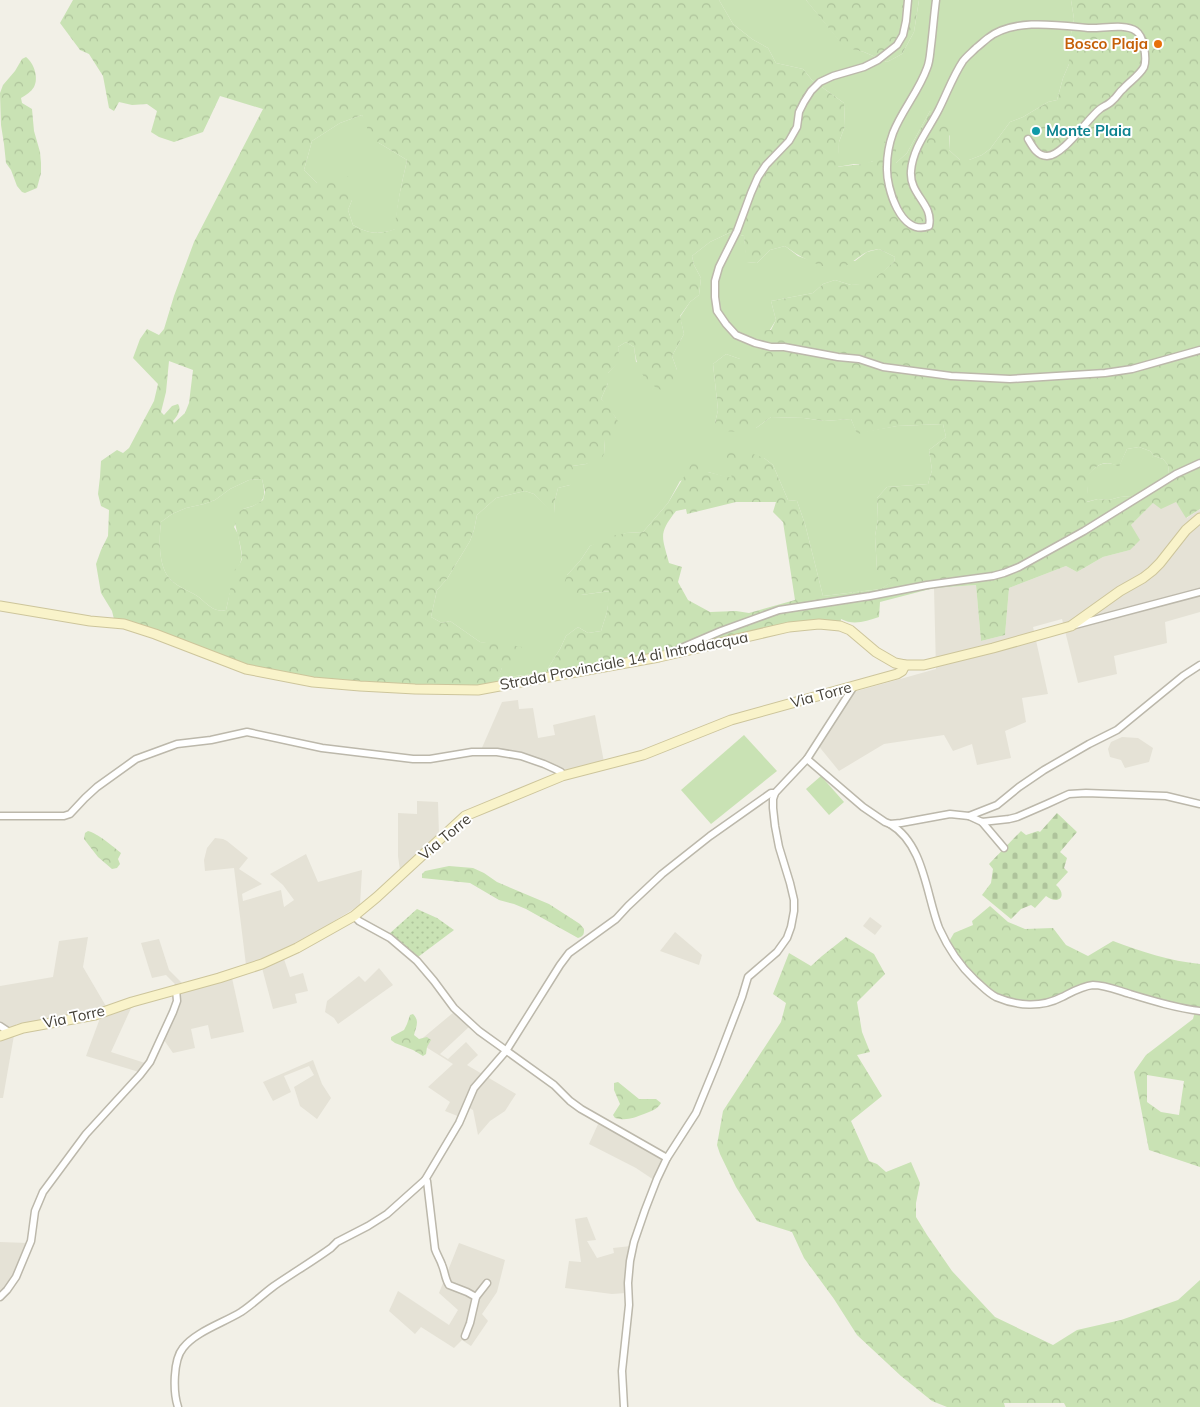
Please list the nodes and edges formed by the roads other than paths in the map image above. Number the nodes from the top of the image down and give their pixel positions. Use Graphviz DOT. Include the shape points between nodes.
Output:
graph roads {
  1 [pos="908,0"];
  2 [pos="936,0"];
  3 [pos="1028,139"];
  4 [pos="1200,350"];
  5 [pos="1200,463"];
  6 [pos="1200,518"];
  7 [pos="1200,592"];
  8 [pos="0,606"];
  9 [pos="1071,626"];
  10 [pos="679,652"];
  11 [pos="1200,664"];
  12 [pos="905,665"];
  13 [pos="854,686"];
  14 [pos="806,759"];
  15 [pos="562,776"];
  16 [pos="775,793"];
  17 [pos="1200,804"];
  18 [pos="0,816"];
  19 [pos="969,816"];
  20 [pos="982,822"];
  21 [pos="890,824"];
  22 [pos="1004,848"];
  23 [pos="354,916"];
  24 [pos="176,990"];
  25 [pos="1200,1011"];
  26 [pos="0,1026"];
  27 [pos="9,1032"];
  28 [pos="0,1036"];
  29 [pos="506,1051"];
  30 [pos="667,1158"];
  31 [pos="426,1180"];
  32 [pos="487,1283"];
  33 [pos="0,1297"];
  34 [pos="476,1297"];
  35 [pos="465,1336"];
  36 [pos="178,1407"];
  37 [pos="624,1407"];
  1 -- 4 [label="street" via="903,35 897,45 864,67 820,82 804,102 789,141 758,177 715,281 717,311 736,336 771,347 859,359 882,367 951,376 1010,379 1105,373"];
  2 -- 3 [label="street" via="927,69 894,133 886,168 899,213 917,228 929,226 931,220 928,208 913,184 911,172 915,154 955,74 964,60 989,37 1014,27 1036,24 1120,28 1137,32 1140,36 1146,59 1144,67 1113,101 1099,109 1056,153 1047,156 1040,153"];
  5 -- 10 [label="street" via="1172,476 1084,531 1004,573 779,610 679,648"];
  6 -- 9 [label="main road, Strada Provinciale 14 di Introdacqua" via="1152,571"];
  7 -- 9 [label="street"];
  8 -- 10 [label="main road, Strada Provinciale 14 di Introdacqua" via="124,624 246,669 313,682 369,687 478,690"];
  9 -- 12 [label="main road, Strada Provinciale 14 di Introdacqua" via="932,663"];
  10 -- 12 [label="main road, Strada Provinciale 14 di Introdacqua" via="789,627 819,624 850,630 883,656"];
  11 -- 19 [label="street" via="1117,730 1044,770 997,805"];
  12 -- 13 [label="main road, Via Torre" via="897,674"];
  13 -- 14 [label="street"];
  13 -- 15 [label="main road, Via Torre" via="731,720 644,755"];
  14 -- 16 [label="street"];
  14 -- 21 [label="street" via="863,807"];
  15 -- 18 [label="street" via="561,772 544,764 497,752 413,759 322,748 247,732 217,740 177,744 136,759 97,787 70,814"];
  15 -- 23 [label="main road, Via Torre" via="465,816"];
  16 -- 29 [label="street" via="710,836 662,874 616,919 569,953"];
  16 -- 30 [label="street" via="775,826 794,900 791,927 778,952 748,977 696,1113"];
  17 -- 20 [label="street" via="1166,796 1086,792 1069,794 1017,817"];
  19 -- 20 [label="street"];
  19 -- 21 [label="street" via="945,814"];
  20 -- 22 [label="street"];
  21 -- 25 [label="street" via="898,828 913,848 939,926 953,956 990,993 1012,1002 1041,1004 1084,987 1099,986"];
  23 -- 24 [label="main road, Via Torre" via="272,960"];
  23 -- 29 [label="street" via="390,938 417,961 454,1008"];
  24 -- 27 [label="main road, Via Torre" via="95,1015"];
  24 -- 33 [label="street" via="177,1001 150,1062 86,1134 43,1192 35,1211 31,1241 16,1277"];
  26 -- 27 [label="street"];
  27 -- 28 [label="main road, Via Torre"];
  29 -- 30 [label="street" via="554,1085 570,1101"];
  29 -- 31 [label="street" via="474,1088 459,1123"];
  30 -- 37 [label="street" via="645,1210 630,1261 622,1371"];
  31 -- 34 [label="street" via="435,1249 449,1286"];
  31 -- 36 [label="street" via="387,1214 337,1242 243,1310 189,1341 177,1360 175,1387"];
  32 -- 34 [label="street"];
  34 -- 35 [label="street"];
}
